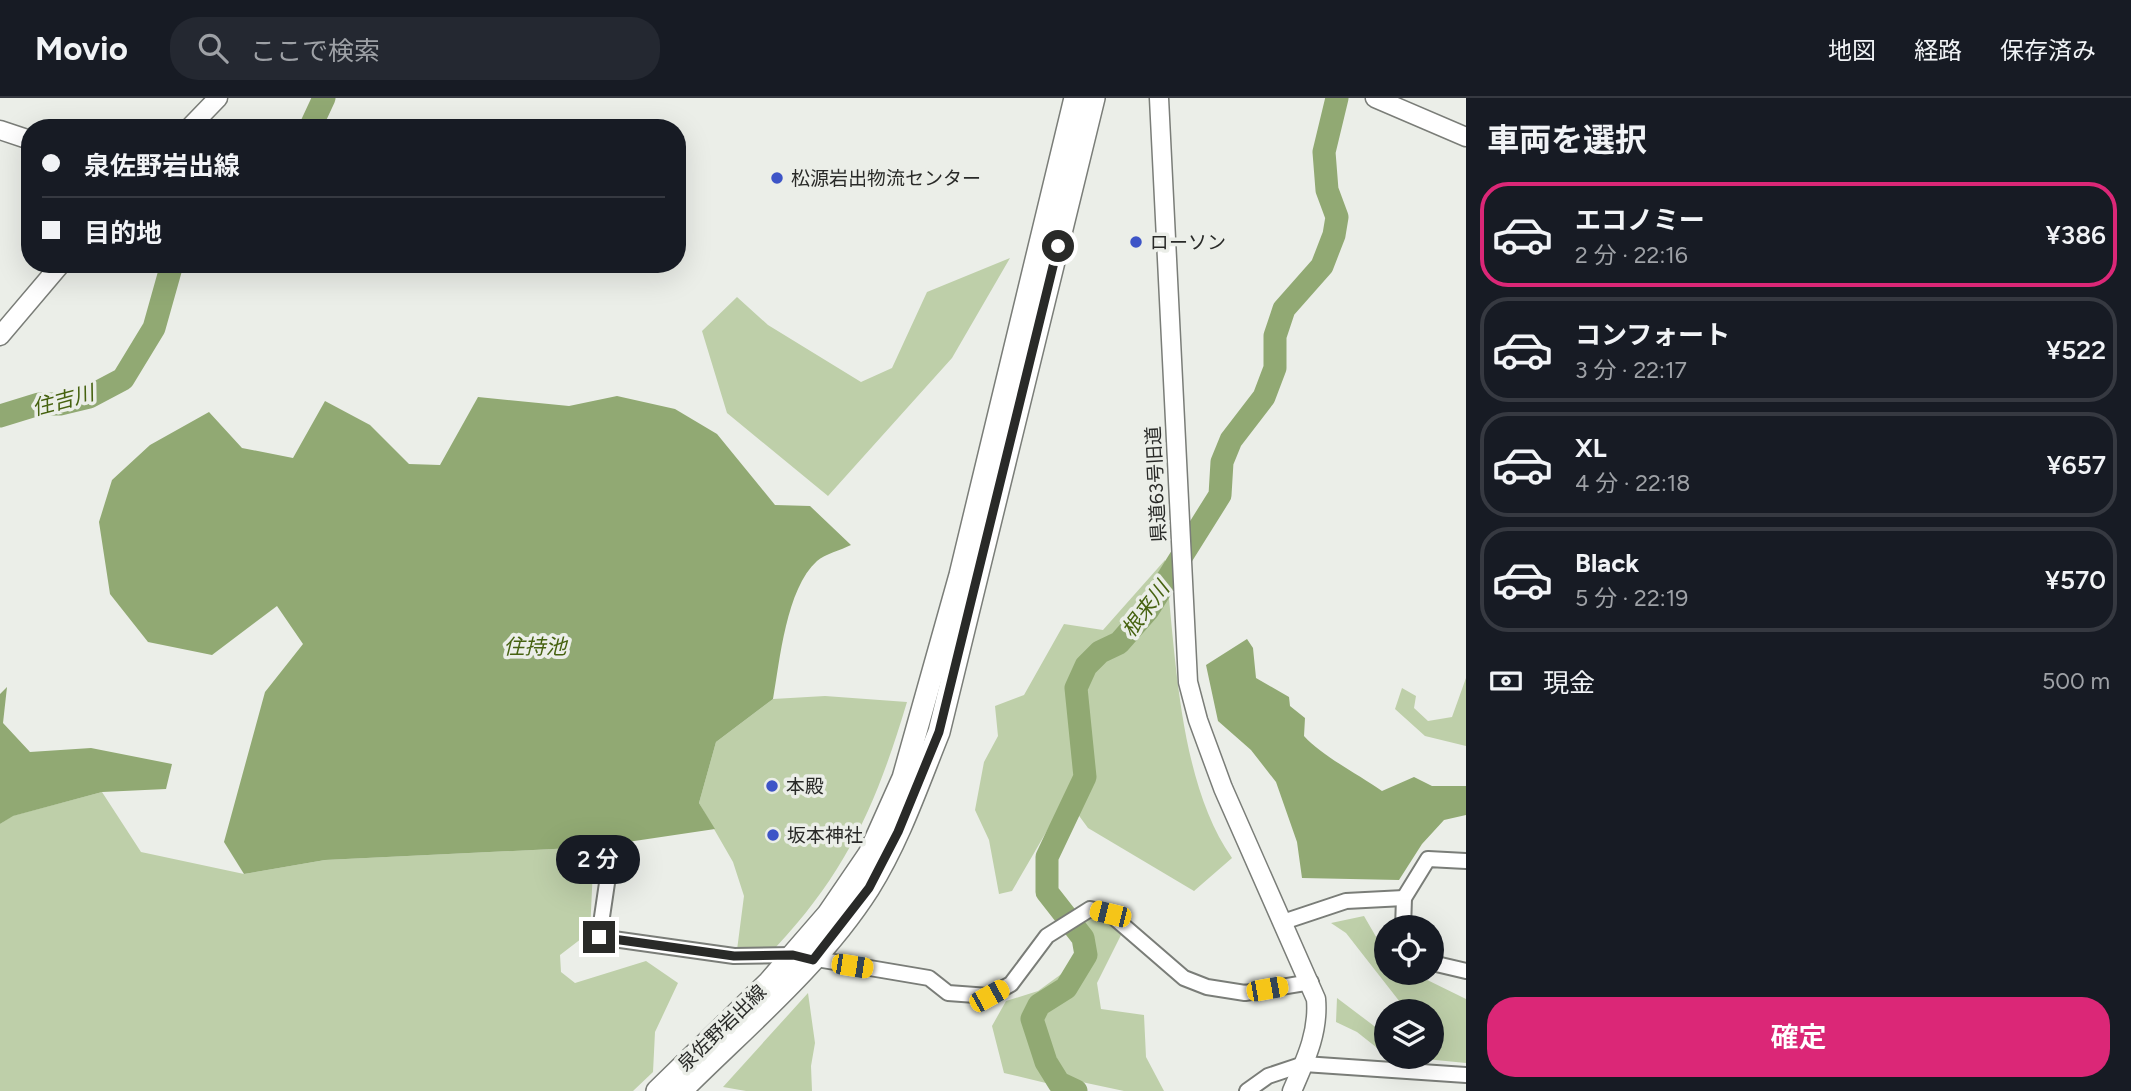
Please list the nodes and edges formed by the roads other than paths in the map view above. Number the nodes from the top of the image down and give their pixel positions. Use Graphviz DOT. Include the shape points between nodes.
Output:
graph roads {
  1 [pos="218,98"];
  2 [pos="1075,98"];
  3 [pos="1094,98"];
  4 [pos="1159,98"];
  5 [pos="1375,98"];
  6 [pos="198,119"];
  7 [pos="0,130"];
  8 [pos="21,137"];
  9 [pos="1466,137"];
  10 [pos="53,273"];
  11 [pos="0,336"];
  12 [pos="1466,861"];
  13 [pos="607,883"];
  14 [pos="1404,898"];
  15 [pos="1403,915"];
  16 [pos="1283,922"];
  17 [pos="803,957"];
  18 [pos="1444,966"];
  19 [pos="1466,971"];
  20 [pos="1311,982"];
  21 [pos="1304,1064"];
  22 [pos="1466,1075"];
  23 [pos="657,1091"];
  24 [pos="681,1091"];
  25 [pos="1247,1091"];
  26 [pos="1292,1091"];
  1 -- 6 [label="street"];
  2 -- 17 [label="main road, 泉佐野岩出線" via="960,575 904,778 869,854"];
  3 -- 17 [label="main road, 泉佐野岩出線" via="939,732 898,832 869,888"];
  4 -- 16 [label="street, 県道63号旧道" via="1188,682 1223,788"];
  5 -- 9 [label="street"];
  7 -- 8 [label="street"];
  10 -- 11 [label="street"];
  12 -- 14 [label="street" via="1428,859"];
  13 -- 17 [label="street" via="599,937 734,956"];
  14 -- 15 [label="street"];
  14 -- 16 [label="street" via="1346,901"];
  16 -- 20 [label="street, 県道63号旧道"];
  17 -- 20 [label="street" via="929,978 947,993 989,996 1011,984 1047,936 1090,909 1110,914 1184,978 1207,987 1245,993"];
  17 -- 23 [label="main road, 泉佐野岩出線" via="769,982"];
  17 -- 24 [label="main road, 泉佐野岩出線"];
  18 -- 19 [label="street"];
  20 -- 21 [label="street, 県道63号旧道" via="1318,1018"];
  21 -- 22 [label="street"];
  21 -- 25 [label="street" via="1268,1076"];
  21 -- 26 [label="street, 県道63号旧道"];
}
